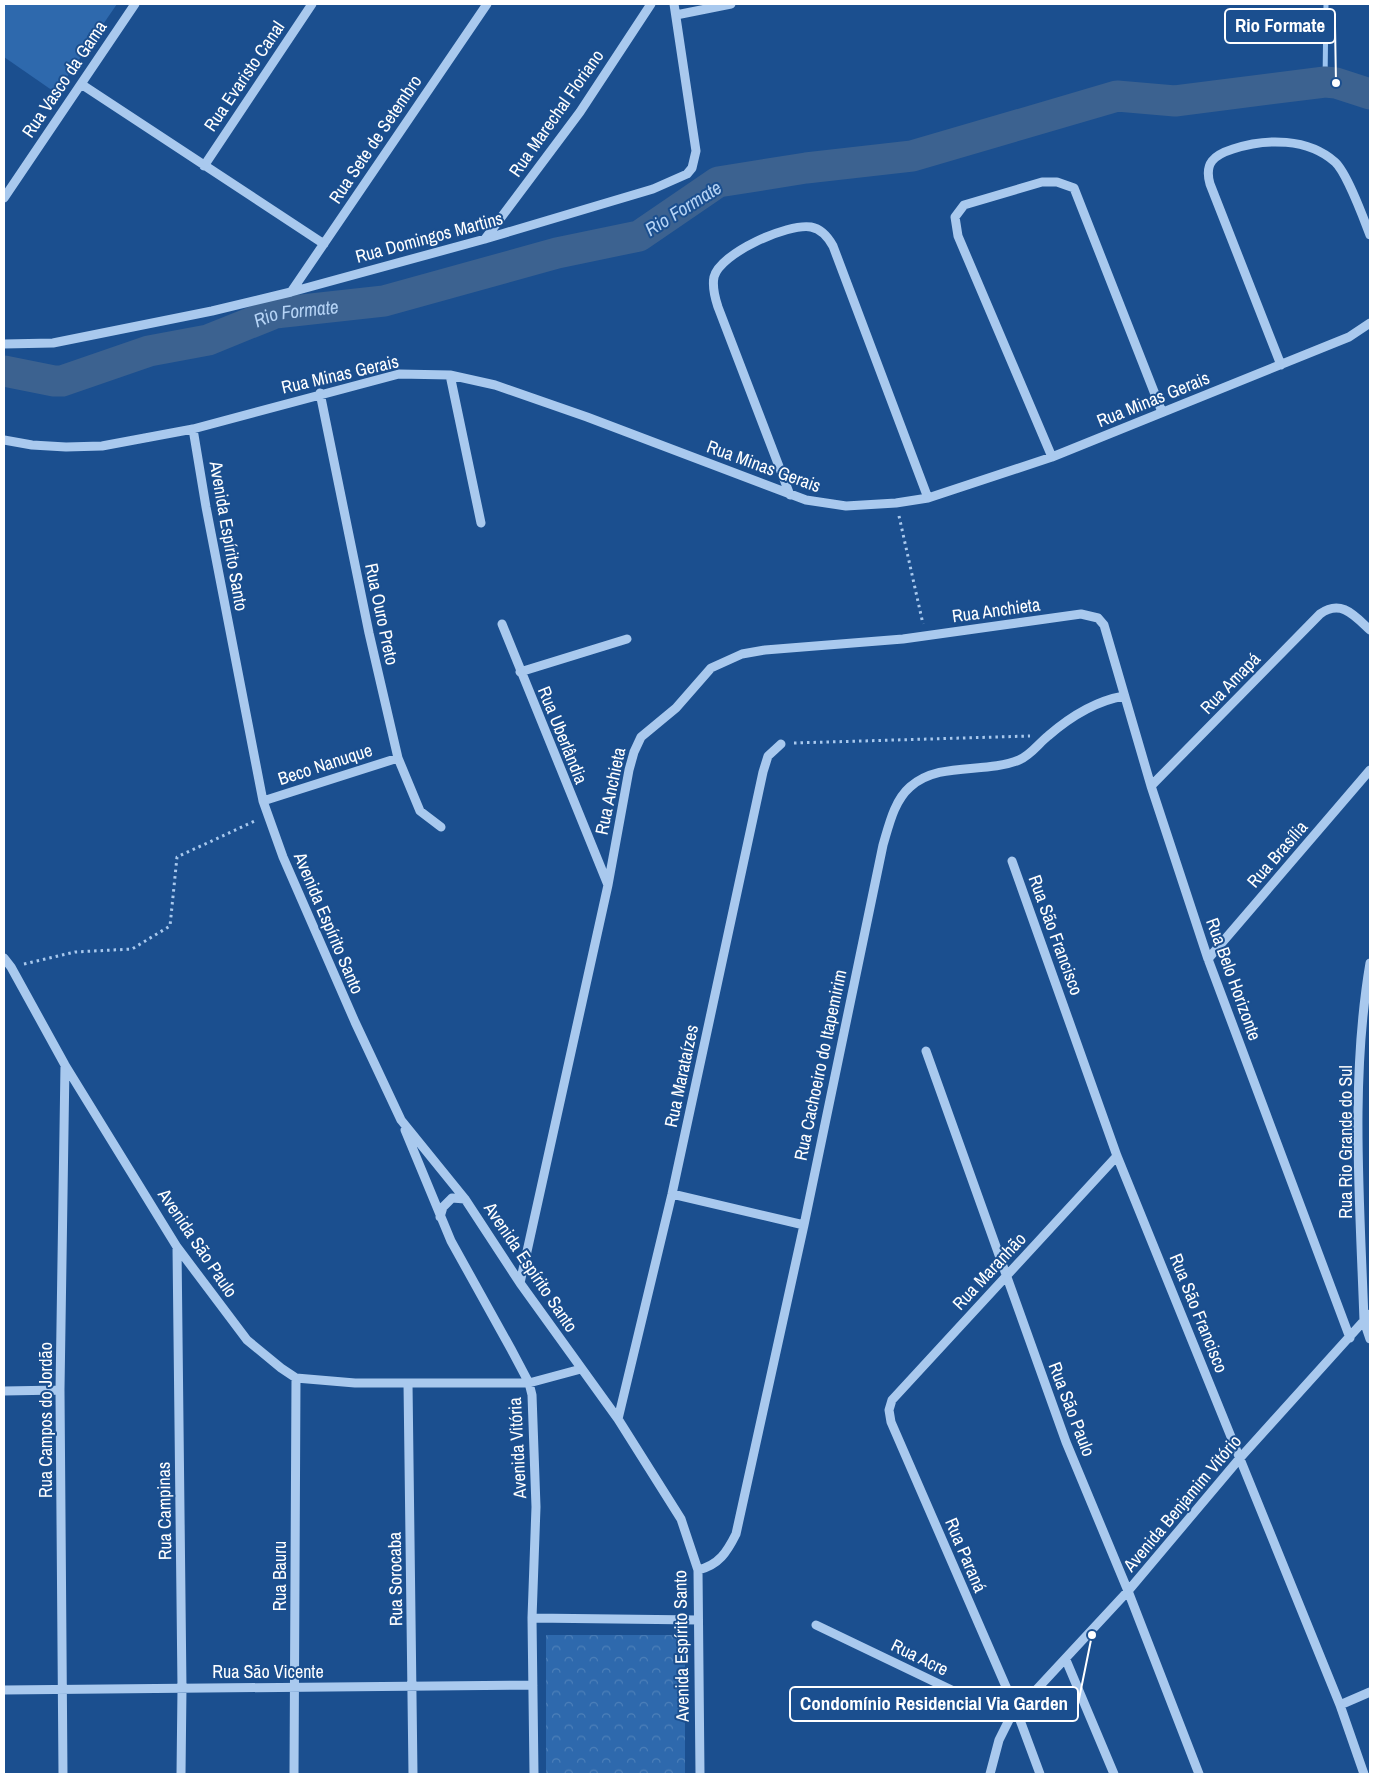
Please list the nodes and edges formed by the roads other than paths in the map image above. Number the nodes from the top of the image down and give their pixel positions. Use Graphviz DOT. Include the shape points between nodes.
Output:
graph roads {
  1 [pos="135,4"];
  2 [pos="312,4"];
  3 [pos="486,4"];
  4 [pos="651,4"];
  5 [pos="674,4"];
  6 [pos="731,4"];
  7 [pos="676,15"];
  8 [pos="81,84"];
  9 [pos="204,166"];
  10 [pos="4,198"];
  11 [pos="1370,234"];
  12 [pos="484,239"];
  13 [pos="324,244"];
  14 [pos="291,292"];
  15 [pos="1370,324"];
  16 [pos="4,344"];
  17 [pos="1281,365"];
  18 [pos="450,375"];
  19 [pos="320,394"];
  20 [pos="1162,412"];
  21 [pos="193,429"];
  22 [pos="4,440"];
  23 [pos="1052,457"];
  24 [pos="790,495"];
  25 [pos="928,498"];
  26 [pos="481,522"];
  27 [pos="502,624"];
  28 [pos="1104,625"];
  29 [pos="1370,630"];
  30 [pos="627,639"];
  31 [pos="520,672"];
  32 [pos="1124,696"];
  33 [pos="781,744"];
  34 [pos="398,758"];
  35 [pos="1370,770"];
  36 [pos="1151,786"];
  37 [pos="263,801"];
  38 [pos="441,827"];
  39 [pos="1012,861"];
  40 [pos="608,885"];
  41 [pos="4,958"];
  42 [pos="1208,959"];
  43 [pos="1370,963"];
  44 [pos="926,1051"];
  45 [pos="65,1065"];
  46 [pos="401,1120"];
  47 [pos="1117,1156"];
  48 [pos="672,1194"];
  49 [pos="465,1199"];
  50 [pos="440,1218"];
  51 [pos="804,1225"];
  52 [pos="177,1247"];
  53 [pos="1006,1278"];
  54 [pos="520,1283"];
  55 [pos="1367,1318"];
  56 [pos="1350,1338"];
  57 [pos="1370,1339"];
  58 [pos="581,1369"];
  59 [pos="296,1378"];
  60 [pos="529,1382"];
  61 [pos="408,1383"];
  62 [pos="60,1390"];
  63 [pos="4,1391"];
  64 [pos="889,1410"];
  65 [pos="618,1420"];
  66 [pos="1240,1458"];
  67 [pos="698,1570"];
  68 [pos="1128,1591"];
  69 [pos="532,1618"];
  70 [pos="698,1620"];
  71 [pos="816,1625"];
  72 [pos="1066,1660"];
  73 [pos="533,1685"];
  74 [pos="413,1686"];
  75 [pos="294,1687"];
  76 [pos="182,1688"];
  77 [pos="63,1689"];
  78 [pos="4,1690"];
  79 [pos="1370,1692"];
  80 [pos="1340,1705"];
  81 [pos="1013,1715"];
  82 [pos="62,1774"];
  83 [pos="180,1774"];
  84 [pos="294,1774"];
  85 [pos="413,1774"];
  86 [pos="534,1774"];
  87 [pos="700,1774"];
  88 [pos="990,1774"];
  89 [pos="1040,1774"];
  90 [pos="1114,1774"];
  91 [pos="1199,1774"];
  92 [pos="1364,1774"];
  1 -- 8 [label="street, Rua Vasco da Gama"];
  2 -- 9 [label="street, Rua Evaristo Canal"];
  3 -- 13 [label="street, Rua Sete de Setembro"];
  4 -- 12 [label="street, Rua Marechal Floriano" via="580,112"];
  5 -- 7 [label="street, Rua Domingos Martins"];
  6 -- 7 [label="street"];
  7 -- 12 [label="street, Rua Domingos Martins" via="696,151 692,168 686,174 652,189"];
  8 -- 9 [label="street"];
  8 -- 10 [label="street, Rua Vasco da Gama"];
  9 -- 13 [label="street"];
  11 -- 17 [label="street" via="1337,164 1314,149 1264,141 1222,152 1208,165 1210,184"];
  12 -- 14 [label="street, Rua Domingos Martins"];
  13 -- 14 [label="street, Rua Sete de Setembro"];
  14 -- 16 [label="street, Rua Domingos Martins" via="53,344"];
  15 -- 17 [label="street, Rua Minas Gerais" via="1349,337"];
  17 -- 20 [label="street, Rua Minas Gerais"];
  18 -- 19 [label="street, Rua Minas Gerais" via="399,374"];
  18 -- 24 [label="street, Rua Minas Gerais" via="495,385 587,417"];
  18 -- 26 [label="street"];
  19 -- 21 [label="street, Rua Minas Gerais"];
  19 -- 34 [label="street, Rua Ouro Preto"];
  20 -- 23 [label="street, Rua Minas Gerais"];
  20 -- 23 [label="street" via="1074,188 1057,182 1042,182 964,205 955,217 958,236"];
  21 -- 22 [label="street, Rua Minas Gerais" via="102,446 50,446"];
  21 -- 37 [label="street, Avenida Espírito Santo"];
  23 -- 25 [label="street, Rua Minas Gerais"];
  24 -- 25 [label="street, Rua Minas Gerais" via="846,506"];
  24 -- 25 [label="street" via="718,307 714,276 737,251 797,227 811,227 821,230 833,246"];
  27 -- 31 [label="street, Rua Uberlândia"];
  28 -- 32 [label="street, Rua Belo Horizonte"];
  28 -- 40 [label="street, Rua Anchieta" via="1098,618 1081,614 925,636 765,650 742,654 712,668 676,708 637,743"];
  29 -- 36 [label="street, Rua Amapá" via="1350,611 1335,607 1320,614"];
  30 -- 31 [label="street"];
  31 -- 40 [label="street, Rua Uberlândia"];
  32 -- 36 [label="street, Rua Belo Horizonte"];
  32 -- 51 [label="street, Rua Cachoeiro do Itapemirim" via="1089,706 1022,759 1004,765 948,771 916,782 902,795 882,844"];
  33 -- 48 [label="street, Rua Marataízes" via="768,756 763,772"];
  34 -- 37 [label="street, Beco Nanuque"];
  34 -- 38 [label="street, Rua Ouro Preto" via="420,811"];
  35 -- 42 [label="street, Rua Brasília"];
  36 -- 42 [label="street, Rua Belo Horizonte"];
  37 -- 46 [label="street, Avenida Espírito Santo" via="283,857"];
  39 -- 47 [label="street, Rua São Francisco"];
  40 -- 54 [label="street, Rua Anchieta"];
  41 -- 45 [label="street, Avenida São Paulo"];
  42 -- 56 [label="street, Rua Belo Horizonte"];
  43 -- 55 [label="street, Rua Rio Grande do Sul" via="1365,994 1359,1104"];
  44 -- 53 [label="street, Rua São Paulo"];
  45 -- 52 [label="street, Avenida São Paulo"];
  45 -- 62 [label="street, Rua Campos do Jordão"];
  46 -- 49 [label="street, Avenida Espírito Santo"];
  46 -- 50 [label="street, Avenida Vitória"];
  47 -- 53 [label="street, Rua Maranhão"];
  47 -- 66 [label="street, Rua São Francisco"];
  48 -- 51 [label="street"];
  48 -- 65 [label="street, Rua Marataízes"];
  49 -- 50 [label="street" via="452,1198 446,1202"];
  49 -- 54 [label="street, Avenida Espírito Santo"];
  50 -- 60 [label="street, Avenida Vitória"];
  51 -- 67 [label="street, Rua Cachoeiro do Itapemirim" via="736,1534 727,1552 711,1566"];
  52 -- 59 [label="street, Avenida São Paulo" via="247,1340"];
  52 -- 76 [label="street, Rua Campinas"];
  53 -- 64 [label="street, Rua Maranhão" via="892,1400"];
  53 -- 68 [label="street, Rua São Paulo" via="1066,1442"];
  54 -- 58 [label="street, Avenida Espírito Santo"];
  55 -- 56 [label="street, Avenida Benjamim Vitório"];
  55 -- 57 [label="street"];
  56 -- 66 [label="street, Avenida Benjamim Vitório"];
  58 -- 60 [label="street"];
  58 -- 65 [label="street, Avenida Espírito Santo"];
  59 -- 61 [label="street"];
  59 -- 75 [label="street, Rua Bauru"];
  60 -- 61 [label="street"];
  60 -- 69 [label="street, Avenida Vitória" via="534,1412 536,1507"];
  61 -- 74 [label="street, Rua Sorocaba"];
  62 -- 63 [label="street"];
  62 -- 77 [label="street, Rua Campos do Jordão"];
  64 -- 81 [label="street, Rua Paraná" via="891,1422"];
  65 -- 67 [label="street, Avenida Espírito Santo" via="681,1519"];
  66 -- 68 [label="street, Avenida Benjamim Vitório"];
  66 -- 80 [label="street, Rua São Francisco"];
  67 -- 70 [label="street, Avenida Espírito Santo"];
  68 -- 72 [label="street, Avenida Benjamim Vitório"];
  68 -- 91 [label="street, Rua São Paulo"];
  69 -- 70 [label="street"];
  69 -- 73 [label="street, Avenida Vitória"];
  70 -- 87 [label="street, Avenida Espírito Santo"];
  71 -- 81 [label="street, Rua Acre"];
  72 -- 81 [label="street, Avenida Benjamim Vitório"];
  72 -- 90 [label="street"];
  73 -- 74 [label="street, Rua São Vicente"];
  73 -- 86 [label="street, Avenida Vitória"];
  74 -- 75 [label="street, Rua São Vicente"];
  74 -- 85 [label="street, Rua Sorocaba"];
  75 -- 76 [label="street, Rua São Vicente"];
  75 -- 84 [label="street, Rua Bauru"];
  76 -- 77 [label="street, Rua São Vicente"];
  76 -- 83 [label="street, Rua Campinas"];
  77 -- 78 [label="street, Rua São Vicente"];
  77 -- 82 [label="street, Rua Campos do Jordão"];
  79 -- 80 [label="street"];
  80 -- 92 [label="street, Rua São Francisco"];
  81 -- 88 [label="street, Avenida Benjamim Vitório" via="999,1740"];
  81 -- 89 [label="street, Rua Paraná"];
}
